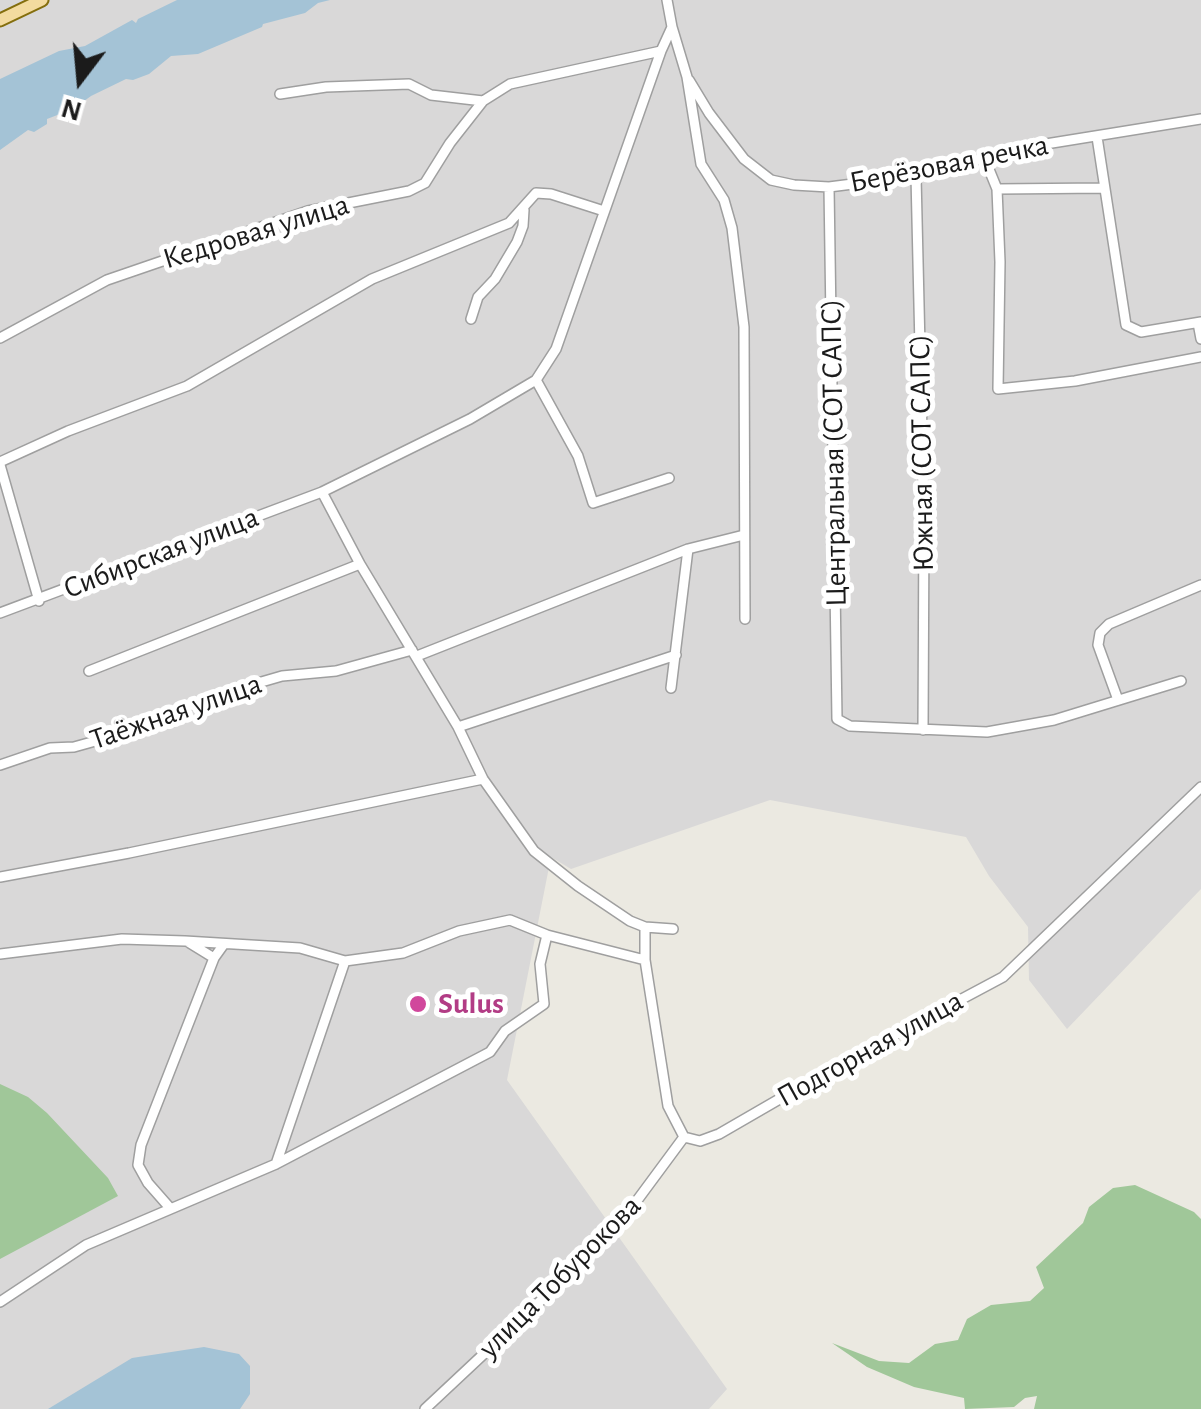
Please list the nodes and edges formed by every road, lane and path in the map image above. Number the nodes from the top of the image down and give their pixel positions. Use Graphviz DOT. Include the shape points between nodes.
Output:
graph roads {
  1 [pos="42,0"];
  2 [pos="667,0"];
  3 [pos="0,20"];
  4 [pos="672,26"];
  5 [pos="660,51"];
  6 [pos="687,76"];
  7 [pos="280,94"];
  8 [pos="484,101"];
  9 [pos="1201,119"];
  10 [pos="1097,137"];
  11 [pos="984,157"];
  12 [pos="916,176"];
  13 [pos="829,186"];
  14 [pos="997,188"];
  15 [pos="1104,188"];
  16 [pos="524,210"];
  17 [pos="604,211"];
  18 [pos="471,320"];
  19 [pos="1199,322"];
  20 [pos="0,338"];
  21 [pos="1201,339"];
  22 [pos="1201,357"];
  23 [pos="536,380"];
  24 [pos="0,464"];
  25 [pos="669,478"];
  26 [pos="322,492"];
  27 [pos="744,535"];
  28 [pos="688,549"];
  29 [pos="360,564"];
  30 [pos="1201,585"];
  31 [pos="40,600"];
  32 [pos="0,613"];
  33 [pos="744,619"];
  34 [pos="414,653"];
  35 [pos="676,655"];
  36 [pos="89,670"];
  37 [pos="1181,681"];
  38 [pos="671,688"];
  39 [pos="1118,700"];
  40 [pos="458,727"];
  41 [pos="923,730"];
  42 [pos="0,765"];
  43 [pos="483,779"];
  44 [pos="1201,787"];
  45 [pos="0,876"];
  46 [pos="645,927"];
  47 [pos="673,929"];
  48 [pos="547,935"];
  49 [pos="186,940"];
  50 [pos="224,944"];
  51 [pos="0,954"];
  52 [pos="214,958"];
  53 [pos="646,960"];
  54 [pos="345,961"];
  55 [pos="684,1136"];
  56 [pos="276,1164"];
  57 [pos="170,1208"];
  58 [pos="0,1302"];
  59 [pos="425,1409"];
  1 -- 3 [label="main road"];
  2 -- 4 [label="street"];
  4 -- 5 [label="street"];
  4 -- 6 [label="street"];
  5 -- 8 [label="street" via="510,84"];
  5 -- 17 [label="street"];
  6 -- 13 [label="street, Берёзовая речка" via="744,159 771,180"];
  6 -- 27 [label="street" via="697,151 724,200 744,326"];
  7 -- 8 [label="street" via="409,84"];
  8 -- 20 [label="street, Кедровая улица" via="425,183 308,211 108,280"];
  9 -- 10 [label="street, Берёзовая речка"];
  10 -- 11 [label="street, Берёзовая речка"];
  10 -- 15 [label="street"];
  11 -- 12 [label="street, Берёзовая речка"];
  11 -- 14 [label="street"];
  12 -- 13 [label="street, Берёзовая речка"];
  12 -- 41 [label="street, Южная (СОТ САПС)"];
  13 -- 41 [label="street, Центральная (СОТ САПС)" via="837,719 850,726"];
  14 -- 15 [label="street"];
  14 -- 22 [label="street" via="998,389"];
  15 -- 19 [label="street" via="1122,314 1132,330"];
  16 -- 17 [label="street" via="530,197 544,193"];
  16 -- 18 [label="street" via="518,242 478,297"];
  16 -- 24 [label="street" via="494,230 372,279 187,386 68,430"];
  17 -- 23 [label="street" via="556,348"];
  19 -- 21 [label="street"];
  23 -- 25 [label="street" via="578,456 592,503"];
  23 -- 26 [label="street, Сибирская улица"];
  24 -- 31 [label="street"];
  26 -- 29 [label="street"];
  26 -- 31 [label="street, Сибирская улица"];
  27 -- 28 [label="street, Таёжная улица"];
  27 -- 33 [label="street"];
  28 -- 34 [label="street, Таёжная улица"];
  28 -- 35 [label="street"];
  29 -- 34 [label="street"];
  29 -- 36 [label="street"];
  30 -- 39 [label="street" via="1100,633 1098,645"];
  31 -- 32 [label="street, Сибирская улица"];
  34 -- 40 [label="street"];
  34 -- 42 [label="street, Таёжная улица" via="282,676 74,748 50,748"];
  35 -- 38 [label="street"];
  35 -- 40 [label="street"];
  37 -- 39 [label="street"];
  39 -- 41 [label="street" via="987,732"];
  40 -- 43 [label="street"];
  43 -- 45 [label="street"];
  43 -- 46 [label="street" via="534,852"];
  44 -- 55 [label="street, Подгорная улица" via="1003,977 718,1134"];
  46 -- 47 [label="street"];
  46 -- 53 [label="street"];
  48 -- 53 [label="street"];
  48 -- 54 [label="street" via="510,920 485,923 420,949"];
  48 -- 56 [label="street" via="540,1010 512,1025 490,1052"];
  49 -- 50 [label="street"];
  49 -- 51 [label="street" via="122,939"];
  49 -- 52 [label="street"];
  50 -- 52 [label="street"];
  50 -- 54 [label="street" via="300,948"];
  52 -- 57 [label="street" via="141,1146 138,1165"];
  53 -- 55 [label="street" via="668,1106"];
  54 -- 56 [label="street"];
  55 -- 59 [label="street, улица Тобурокова" via="613,1233"];
  56 -- 57 [label="street"];
  57 -- 58 [label="street" via="86,1246"];
}
